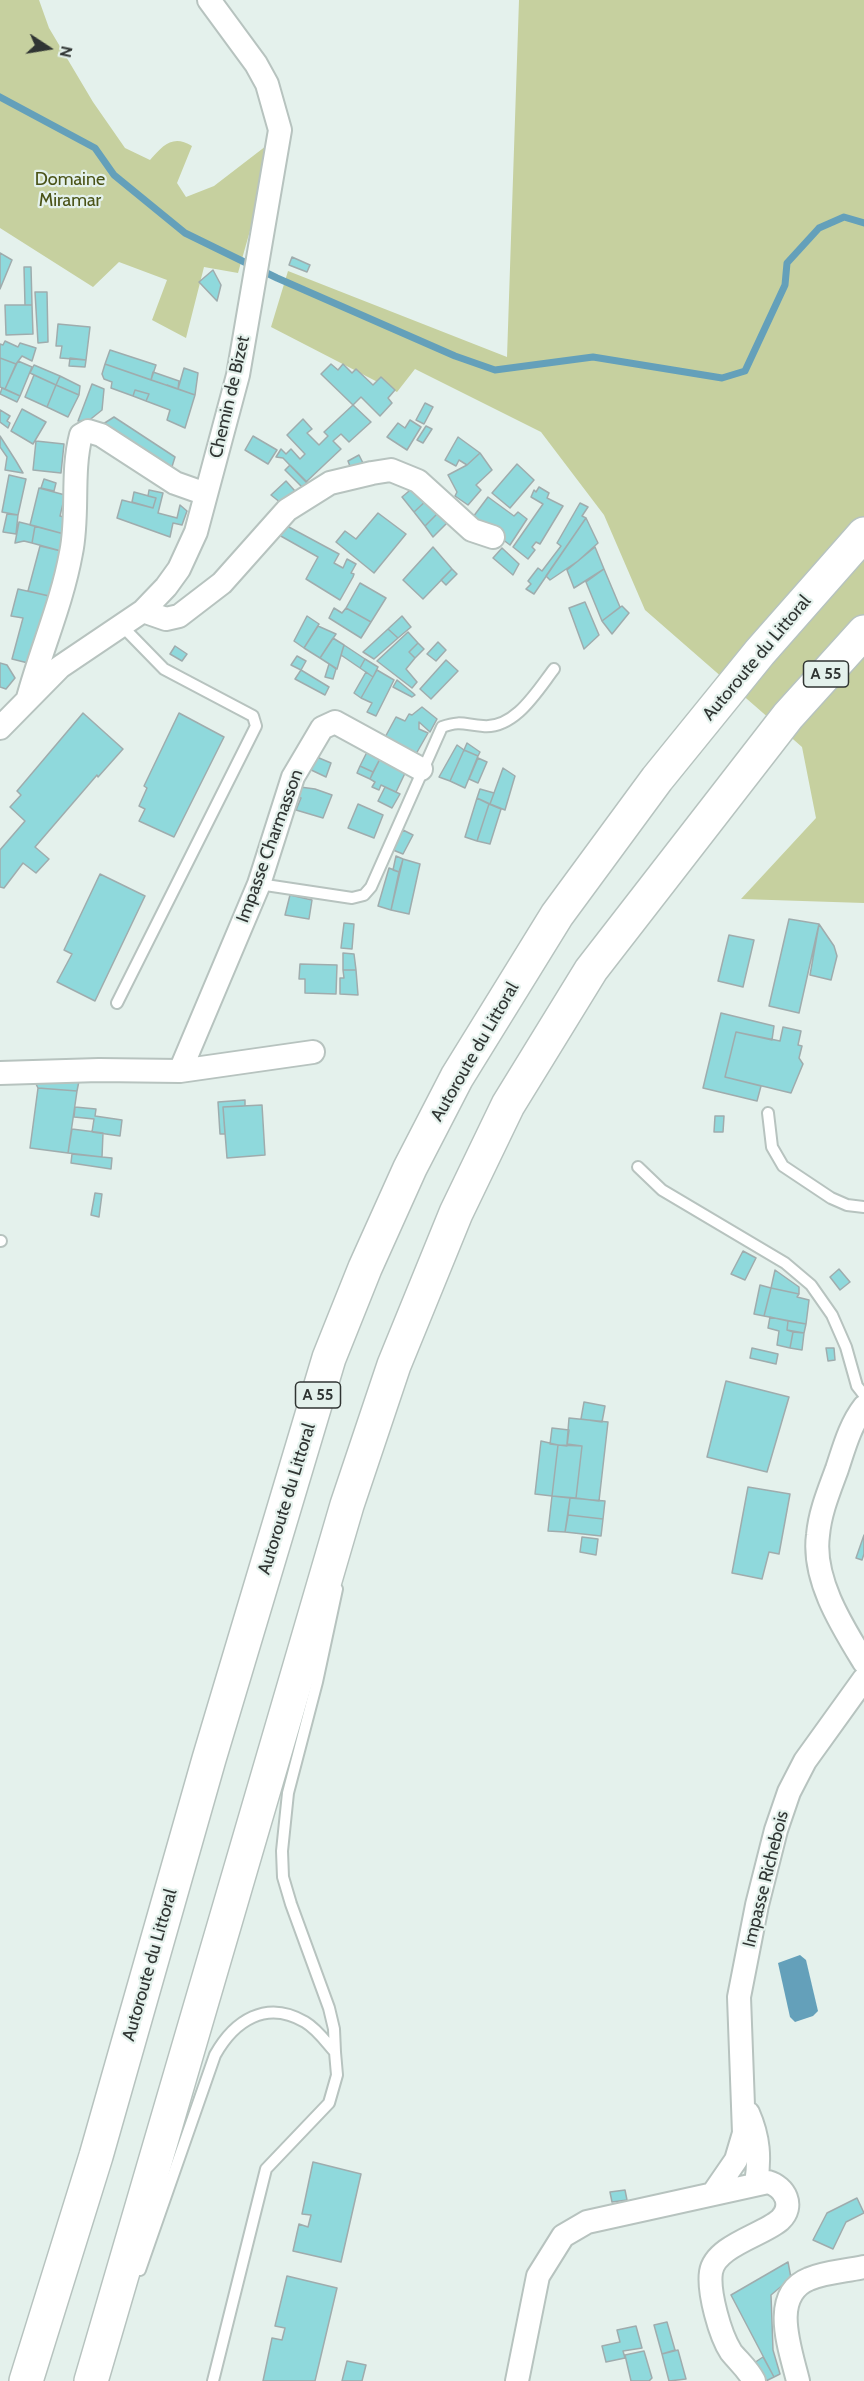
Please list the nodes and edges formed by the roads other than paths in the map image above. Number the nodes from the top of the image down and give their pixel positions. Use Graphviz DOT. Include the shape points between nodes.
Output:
graph roads {
  1 [pos="209,0"];
  2 [pos="206,494"];
  3 [pos="864,534"];
  4 [pos="494,537"];
  5 [pos="142,611"];
  6 [pos="123,627"];
  7 [pos="864,632"];
  8 [pos="554,669"];
  9 [pos="27,700"];
  10 [pos="0,728"];
  11 [pos="421,769"];
  12 [pos="259,884"];
  13 [pos="117,1003"];
  14 [pos="313,1052"];
  15 [pos="180,1071"];
  16 [pos="0,1073"];
  17 [pos="768,1113"];
  18 [pos="638,1167"];
  19 [pos="864,1207"];
  20 [pos="864,1395"];
  21 [pos="864,1407"];
  22 [pos="347,1505"];
  23 [pos="864,1662"];
  24 [pos="864,1679"];
  25 [pos="335,2052"];
  26 [pos="743,2101"];
  27 [pos="756,2184"];
  28 [pos="714,2192"];
  29 [pos="864,2267"];
  30 [pos="133,2287"];
  31 [pos="128,2297"];
  32 [pos="730,2350"];
  33 [pos="92,2377"];
  34 [pos="26,2381"];
  35 [pos="213,2381"];
  36 [pos="517,2381"];
  37 [pos="735,2381"];
  38 [pos="754,2381"];
  39 [pos="798,2381"];
  1 -- 2 [label="street, Chemin de Bizet" via="256,64 270,91 278,116 279,144 238,375"];
  2 -- 5 [label="street, Chemin de Bizet" via="188,553 166,587"];
  2 -- 9 [label="street" via="175,483 101,435 88,430 81,435 72,551"];
  3 -- 34 [label="highway, Autoroute du Littoral / A 55" via="657,778 557,915 457,1077 410,1168 329,1358 96,2156"];
  4 -- 5 [label="street" via="472,530 418,481 391,470 372,473 330,483 287,510 222,583 179,616 166,619"];
  5 -- 6 [label="street, Chemin de Bizet"];
  6 -- 9 [label="street, Chemin de Bizet" via="60,667"];
  6 -- 13 [label="lane" via="164,669 253,716 256,726"];
  7 -- 22 [label="highway, A 55" via="788,716 591,970 508,1105 456,1213 394,1365"];
  8 -- 11 [label="lane" via="524,708 501,724 485,727 458,721 442,727"];
  9 -- 10 [label="street, Chemin de Bizet"];
  11 -- 12 [label="lane" via="364,895 352,898"];
  11 -- 12 [label="street, Impasse Charmasson" via="335,722 322,728 292,777"];
  12 -- 15 [label="street, Impasse Charmasson"];
  14 -- 15 [label="street"];
  15 -- 16 [label="street"];
  17 -- 19 [label="lane" via="772,1147 783,1166 831,1198"];
  18 -- 20 [label="lane" via="662,1190 785,1263 811,1285 832,1315 857,1386"];
  21 -- 23 [label="street" via="849,1434 821,1514 817,1538 819,1564 828,1594"];
  22 -- 25 [label="lane" via="339,1575 318,1682 288,1793 282,1851 283,1877 329,2008"];
  22 -- 33 [label="highway, A 55"];
  24 -- 26 [label="street, Impasse Richebois" via="805,1761 776,1830 739,1997"];
  25 -- 30 [label="lane" via="305,2022 286,2014 253,2016 225,2036"];
  25 -- 35 [label="lane" via="337,2075 329,2103 266,2169"];
  26 -- 27 [label="street, Impasse Richebois" via="757,2134 760,2160"];
  26 -- 28 [label="street, Impasse Richebois" via="742,2142 736,2160"];
  27 -- 28 [label="street"];
  27 -- 32 [label="street" via="777,2185 786,2193 787,2207 781,2219 746,2237 711,2269 711,2295"];
  28 -- 36 [label="street" via="587,2222 563,2236 538,2276"];
  29 -- 39 [label="street" via="810,2278 795,2290 786,2308 786,2319"];
  31 -- 33 [label="lane"];
  32 -- 37 [label="street"];
  32 -- 38 [label="street"];
}
